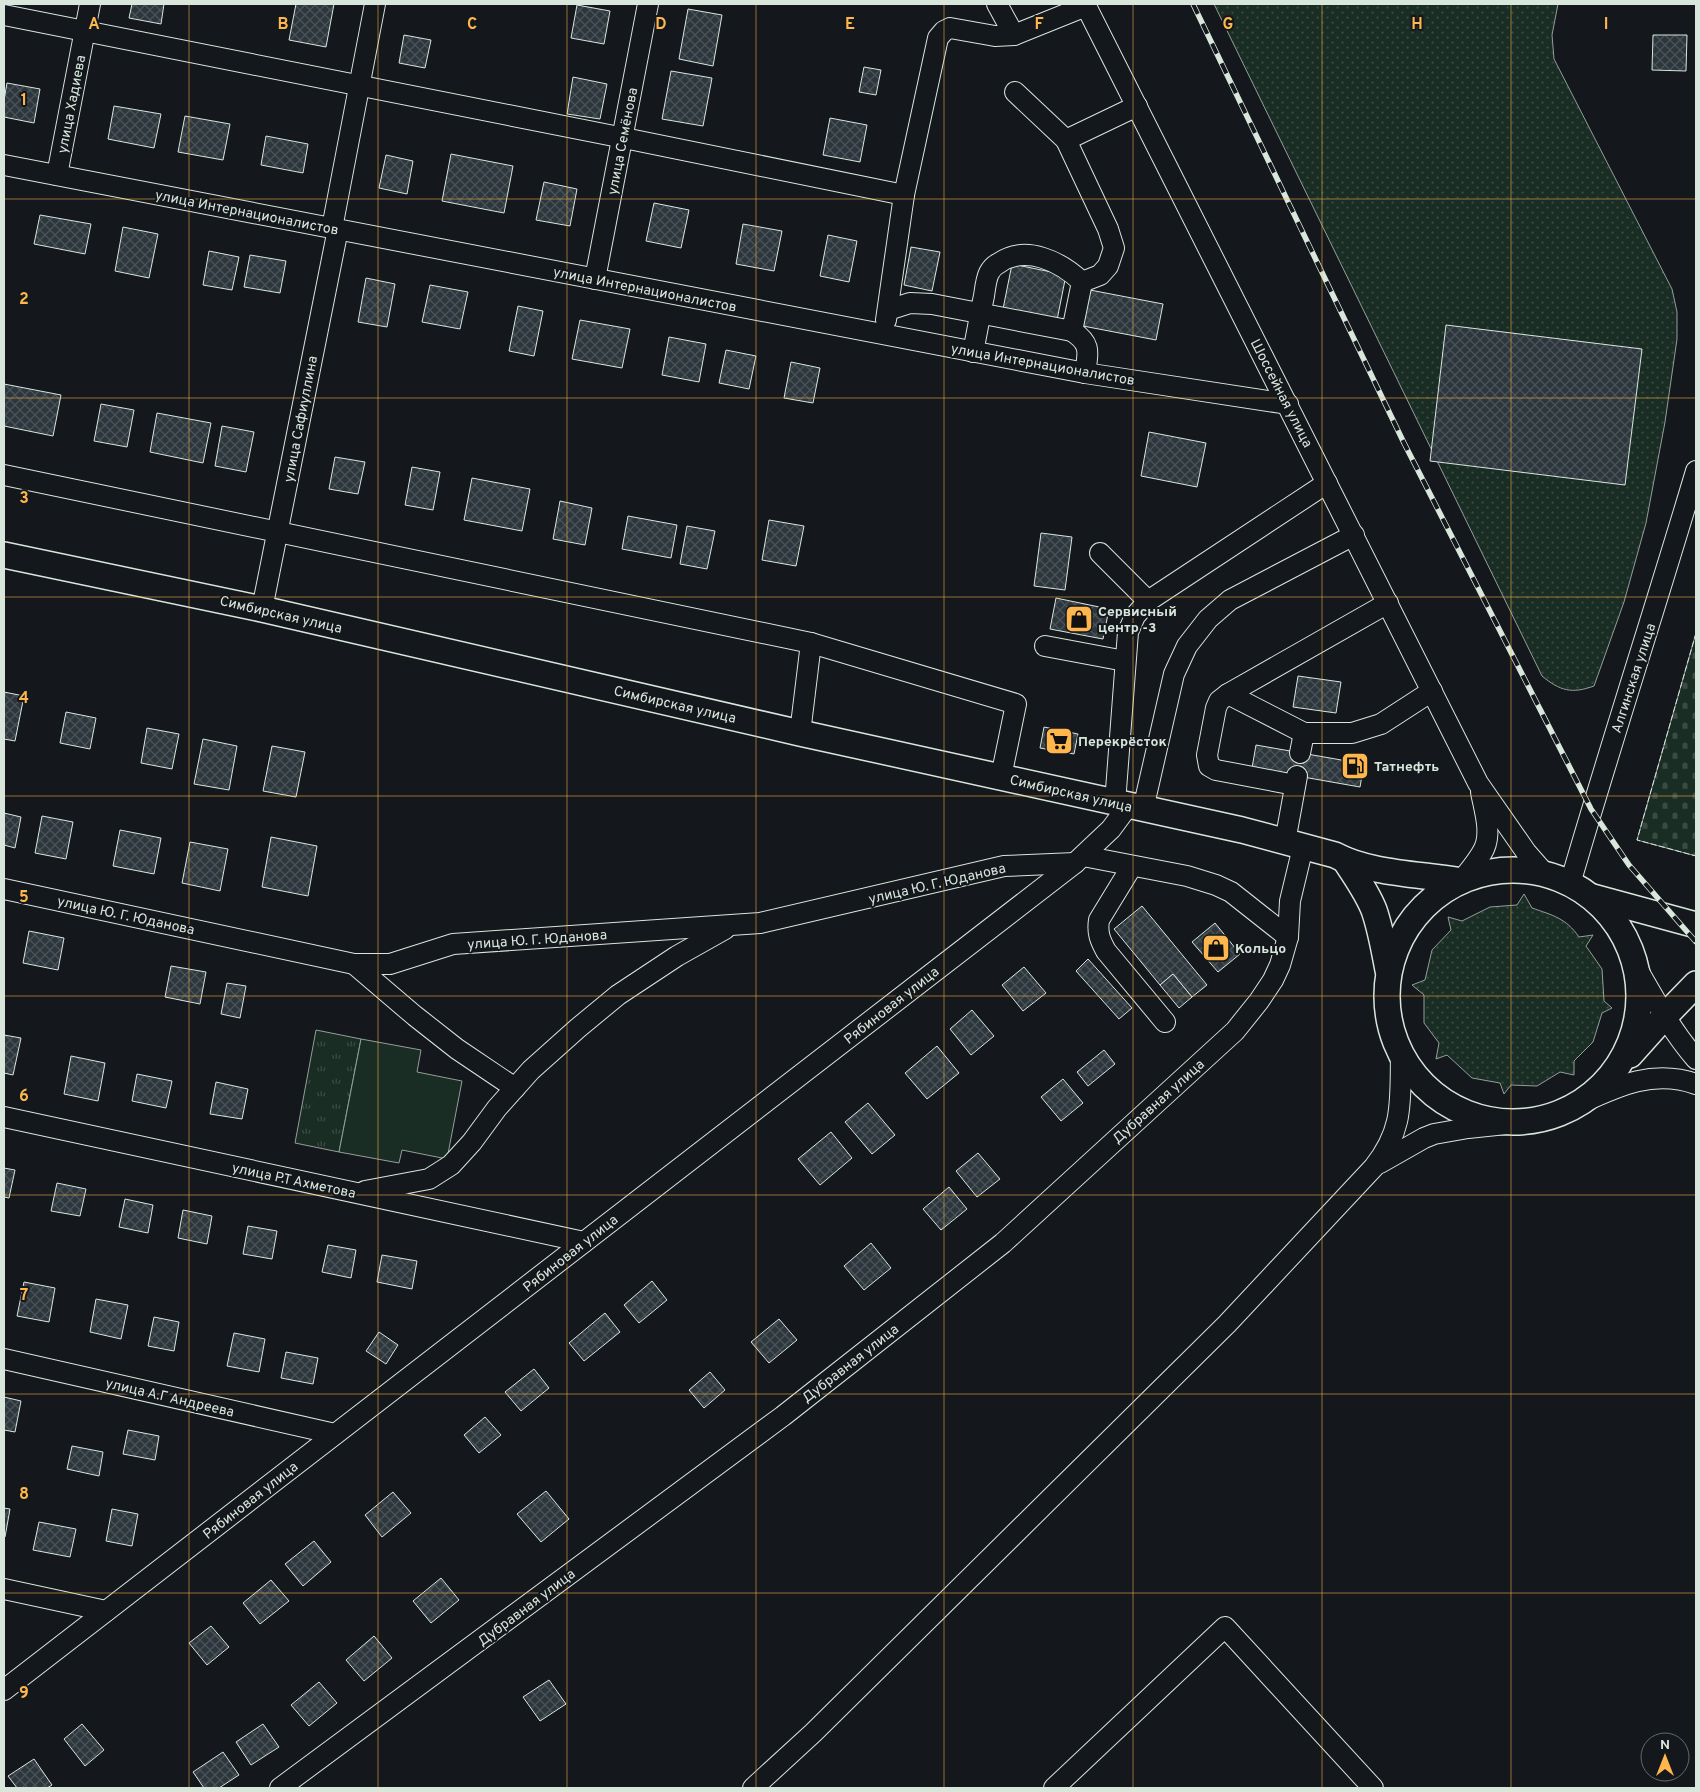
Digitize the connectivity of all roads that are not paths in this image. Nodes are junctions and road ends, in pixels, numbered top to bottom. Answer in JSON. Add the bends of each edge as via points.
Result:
{"nodes":[{"id":1,"x":90,"y":4,"type":"edge"},
{"id":2,"x":375,"y":4,"type":"edge"},
{"id":3,"x":648,"y":4,"type":"edge"},
{"id":4,"x":998,"y":4,"type":"edge"},
{"id":5,"x":1086,"y":5,"type":"edge"},
{"id":6,"x":4,"y":15,"type":"edge"},
{"id":7,"x":85,"y":31,"type":"junction"},
{"id":8,"x":1014,"y":36,"type":"junction"},
{"id":9,"x":359,"y":85,"type":"junction"},
{"id":10,"x":1015,"y":92,"type":"dead end"},
{"id":11,"x":1137,"y":106,"type":"junction"},
{"id":12,"x":624,"y":138,"type":"junction"},
{"id":13,"x":1066,"y":140,"type":"junction"},
{"id":14,"x":4,"y":164,"type":"edge"},
{"id":15,"x":57,"y":175,"type":"junction"},
{"id":16,"x":904,"y":195,"type":"junction"},
{"id":17,"x":335,"y":229,"type":"junction"},
{"id":18,"x":595,"y":279,"type":"junction"},
{"id":19,"x":1082,"y":282,"type":"junction"},
{"id":20,"x":888,"y":310,"type":"junction"},
{"id":21,"x":981,"y":313,"type":"junction"},
{"id":22,"x":1072,"y":331,"type":"junction"},
{"id":23,"x":883,"y":335,"type":"junction"},
{"id":24,"x":973,"y":352,"type":"junction"},
{"id":25,"x":1084,"y":374,"type":"junction"},
{"id":26,"x":1288,"y":404,"type":"junction"},
{"id":27,"x":1696,"y":471,"type":"edge"},
{"id":28,"x":4,"y":475,"type":"edge"},
{"id":29,"x":1327,"y":483,"type":"junction"},
{"id":30,"x":1693,"y":494,"type":"edge"},
{"id":31,"x":277,"y":532,"type":"junction"},
{"id":32,"x":1354,"y":536,"type":"junction"},
{"id":33,"x":1100,"y":553,"type":"dead end"},
{"id":34,"x":4,"y":555,"type":"edge"},
{"id":35,"x":1148,"y":601,"type":"junction"},
{"id":36,"x":1388,"y":603,"type":"junction"},
{"id":37,"x":262,"y":609,"type":"junction"},
{"id":38,"x":811,"y":643,"type":"junction"},
{"id":39,"x":1045,"y":646,"type":"dead end"},
{"id":40,"x":1124,"y":661,"type":"junction"},
{"id":41,"x":1432,"y":691,"type":"junction"},
{"id":42,"x":1228,"y":694,"type":"junction"},
{"id":43,"x":800,"y":733,"type":"junction"},
{"id":44,"x":1304,"y":733,"type":"junction"},
{"id":45,"x":1300,"y":753,"type":"dead end"},
{"id":46,"x":1000,"y":777,"type":"junction"},
{"id":47,"x":1478,"y":782,"type":"junction"},
{"id":48,"x":1128,"y":806,"type":"junction"},
{"id":49,"x":1294,"y":844,"type":"junction"},
{"id":50,"x":1079,"y":859,"type":"junction"},
{"id":51,"x":1345,"y":860,"type":"junction"},
{"id":52,"x":1132,"y":866,"type":"junction"},
{"id":53,"x":1547,"y":876,"type":"junction"},
{"id":54,"x":1461,"y":881,"type":"junction"},
{"id":55,"x":4,"y":889,"type":"edge"},
{"id":56,"x":1580,"y":890,"type":"junction"},
{"id":57,"x":734,"y":925,"type":"junction"},
{"id":58,"x":1696,"y":925,"type":"edge"},
{"id":59,"x":1288,"y":937,"type":"junction"},
{"id":60,"x":354,"y":964,"type":"junction"},
{"id":61,"x":1635,"y":965,"type":"junction"},
{"id":62,"x":1389,"y":972,"type":"junction"},
{"id":63,"x":1695,"y":985,"type":"edge"},
{"id":64,"x":1664,"y":1017,"type":"junction"},
{"id":65,"x":1165,"y":1022,"type":"dead end"},
{"id":66,"x":1680,"y":1040,"type":"junction"},
{"id":67,"x":1402,"y":1056,"type":"junction"},
{"id":68,"x":1696,"y":1059,"type":"edge"},
{"id":69,"x":1615,"y":1071,"type":"junction"},
{"id":70,"x":1696,"y":1084,"type":"edge"},
{"id":71,"x":515,"y":1088,"type":"junction"},
{"id":72,"x":1579,"y":1104,"type":"junction"},
{"id":73,"x":4,"y":1117,"type":"edge"},
{"id":74,"x":1526,"y":1122,"type":"junction"},
{"id":75,"x":1374,"y":1167,"type":"junction"},
{"id":76,"x":357,"y":1193,"type":"junction"},
{"id":77,"x":584,"y":1242,"type":"junction"},
{"id":78,"x":4,"y":1359,"type":"edge"},
{"id":79,"x":336,"y":1434,"type":"junction"},
{"id":80,"x":4,"y":1589,"type":"edge"},
{"id":81,"x":106,"y":1611,"type":"junction"},
{"id":82,"x":4,"y":1690,"type":"edge"},
{"id":83,"x":280,"y":1788,"type":"edge"},
{"id":84,"x":753,"y":1788,"type":"edge"},
{"id":85,"x":1054,"y":1788,"type":"edge"},
{"id":86,"x":1373,"y":1788,"type":"edge"}],
"edges":[{"from":1,"to":7,"type":"street","name":"улица Хадиева"},
{"from":2,"to":9,"type":"street","name":"улица Сафиуллина"},
{"from":3,"to":12,"type":"street","name":"улица Семёнова"},
{"from":4,"to":8,"type":"street"},
{"from":5,"to":8,"type":"street"},
{"from":5,"to":11,"type":"street","name":"Шоссейная улица"},
{"from":6,"to":7,"type":"street"},
{"from":7,"to":9,"type":"street"},
{"from":7,"to":15,"type":"street","name":"улица Хадиева"},
{"from":8,"to":16,"type":"street","via":[[950,28],[938,38]]},
{"from":9,"to":12,"type":"street"},
{"from":9,"to":17,"type":"street","name":"улица Сафиуллина"},
{"from":10,"to":13,"type":"street"},
{"from":11,"to":13,"type":"street"},
{"from":11,"to":26,"type":"street","name":"Шоссейная улица"},
{"from":12,"to":16,"type":"street"},
{"from":12,"to":18,"type":"street","name":"улица Семёнова"},
{"from":13,"to":19,"type":"street","via":[[1114,248],[1108,266],[1100,275]]},
{"from":14,"to":15,"type":"street","name":"улица Интернационалистов"},
{"from":15,"to":17,"type":"street","name":"улица Интернационалистов"},
{"from":16,"to":20,"type":"street"},
{"from":17,"to":18,"type":"street","name":"улица Интернационалистов"},
{"from":17,"to":31,"type":"street","name":"улица Сафиуллина"},
{"from":18,"to":23,"type":"street","name":"улица Интернационалистов"},
{"from":19,"to":21,"type":"street","via":[[1052,261],[1019,254],[1007,257],[988,273]]},
{"from":19,"to":22,"type":"street"},
{"from":20,"to":21,"type":"street","via":[[920,303]]},
{"from":20,"to":23,"type":"street"},
{"from":21,"to":22,"type":"street"},
{"from":21,"to":24,"type":"street"},
{"from":22,"to":25,"type":"street","via":[[1080,336],[1089,351]]},
{"from":23,"to":24,"type":"street","name":"улица Интернационалистов"},
{"from":24,"to":25,"type":"street","name":"улица Интернационалистов"},
{"from":25,"to":26,"type":"street","name":"улица Интернационалистов"},
{"from":26,"to":29,"type":"street","name":"Шоссейная улица"},
{"from":27,"to":30,"type":"street","name":"Алгинская улица"},
{"from":28,"to":31,"type":"street"},
{"from":29,"to":32,"type":"street","name":"Шоссейная улица"},
{"from":29,"to":35,"type":"street"},
{"from":30,"to":56,"type":"street","name":"Алгинская улица","via":[[1591,809]]},
{"from":31,"to":37,"type":"street","name":"улица Сафиуллина"},
{"from":31,"to":38,"type":"street"},
{"from":32,"to":36,"type":"street","name":"Шоссейная улица"},
{"from":32,"to":48,"type":"street","via":[[1230,600],[1208,619],[1187,646],[1174,674]]},
{"from":33,"to":35,"type":"street"},
{"from":34,"to":37,"type":"main road","name":"Симбирская улица"},
{"from":35,"to":40,"type":"street","via":[[1135,616],[1128,632]]},
{"from":36,"to":41,"type":"street","name":"Шоссейная улица"},
{"from":36,"to":42,"type":"street"},
{"from":37,"to":43,"type":"main road","name":"Симбирская улица"},
{"from":38,"to":43,"type":"street"},
{"from":38,"to":46,"type":"street","via":[[1016,704]]},
{"from":39,"to":40,"type":"street"},
{"from":40,"to":48,"type":"street"},
{"from":41,"to":44,"type":"street","via":[[1381,724],[1352,733]]},
{"from":41,"to":47,"type":"street","name":"Шоссейная улица"},
{"from":42,"to":44,"type":"street"},
{"from":42,"to":49,"type":"street","name":"Дубравная улица","via":[[1216,708],[1207,755],[1209,766],[1216,770],[1296,781]]},
{"from":43,"to":46,"type":"main road","name":"Симбирская улица"},
{"from":44,"to":45,"type":"street"},
{"from":46,"to":48,"type":"main road","name":"Симбирская улица"},
{"from":47,"to":53,"type":"street","via":[[1526,852]]},
{"from":47,"to":54,"type":"street","via":[[1486,816],[1487,841]]},
{"from":48,"to":49,"type":"main road","name":"Симбирская улица"},
{"from":48,"to":50,"type":"street","name":"Рябиновая улица","via":[[1111,829]]},
{"from":49,"to":51,"type":"main road","name":"Симбирская улица"},
{"from":49,"to":59,"type":"street","name":"Дубравная улица"},
{"from":50,"to":52,"type":"street","name":"улица Ю. Г. Юданова"},
{"from":50,"to":57,"type":"street","name":"улица Ю. Г. Юданова","via":[[1004,866],[760,923]]},
{"from":50,"to":77,"type":"street","name":"Рябиновая улица"},
{"from":51,"to":54,"type":"main road","name":"Симбирская улица"},
{"from":51,"to":62,"type":"main road","via":[[1373,910]]},
{"from":52,"to":59,"type":"street","name":"улица Ю. Г. Юданова","via":[[1203,880],[1231,892]]},
{"from":52,"to":65,"type":"street","via":[[1099,920],[1099,940]]},
{"from":53,"to":54,"type":"main road","via":[[1521,870],[1501,871]]},
{"from":53,"to":56,"type":"main road"},
{"from":54,"to":62,"type":"main road","via":[[1425,906],[1411,922],[1398,943]]},
{"from":55,"to":60,"type":"street","name":"улица Ю. Г. Юданова"},
{"from":56,"to":58,"type":"main road"},
{"from":56,"to":61,"type":"main road","via":[[1620,929]]},
{"from":57,"to":60,"type":"street","name":"улица Ю. Г. Юданова","via":[[453,944],[390,964]]},
{"from":57,"to":71,"type":"street","via":[[677,956],[618,995],[537,1064]]},
{"from":59,"to":83,"type":"street","name":"Дубравная улица","via":[[1273,980],[1235,1031],[1003,1243],[783,1416]]},
{"from":60,"to":71,"type":"street","via":[[457,1049]]},
{"from":61,"to":64,"type":"street"},
{"from":61,"to":69,"type":"main road","via":[[1639,995],[1636,1027]]},
{"from":62,"to":67,"type":"main road","via":[[1386,1000],[1390,1027]]},
{"from":63,"to":64,"type":"main road"},
{"from":63,"to":66,"type":"street","via":[[1680,1018]]},
{"from":64,"to":66,"type":"street"},
{"from":64,"to":69,"type":"main road"},
{"from":66,"to":68,"type":"street"},
{"from":67,"to":74,"type":"main road","via":[[1412,1073],[1446,1104],[1468,1115],[1493,1121]]},
{"from":67,"to":75,"type":"street","via":[[1397,1126],[1390,1144]]},
{"from":69,"to":72,"type":"main road","via":[[1598,1090]]},
{"from":70,"to":72,"type":"street","via":[[1664,1077],[1648,1078]]},
{"from":71,"to":76,"type":"street","via":[[451,1165],[428,1179]]},
{"from":72,"to":74,"type":"main road","via":[[1560,1114]]},
{"from":73,"to":76,"type":"street","name":"улица Р.Т Ахметова"},
{"from":74,"to":75,"type":"street","via":[[1434,1134]]},
{"from":75,"to":84,"type":"street","via":[[1227,1324],[812,1734]]},
{"from":76,"to":77,"type":"street","name":"улица Р.Т Ахметова"},
{"from":77,"to":79,"type":"street","name":"Рябиновая улица"},
{"from":78,"to":79,"type":"street","name":"улица А.Г Андреева"},
{"from":79,"to":81,"type":"street","name":"Рябиновая улица"},
{"from":80,"to":81,"type":"street"},
{"from":81,"to":82,"type":"street","name":"Рябиновая улица"},
{"from":85,"to":86,"type":"street","via":[[1226,1627]]}]}
